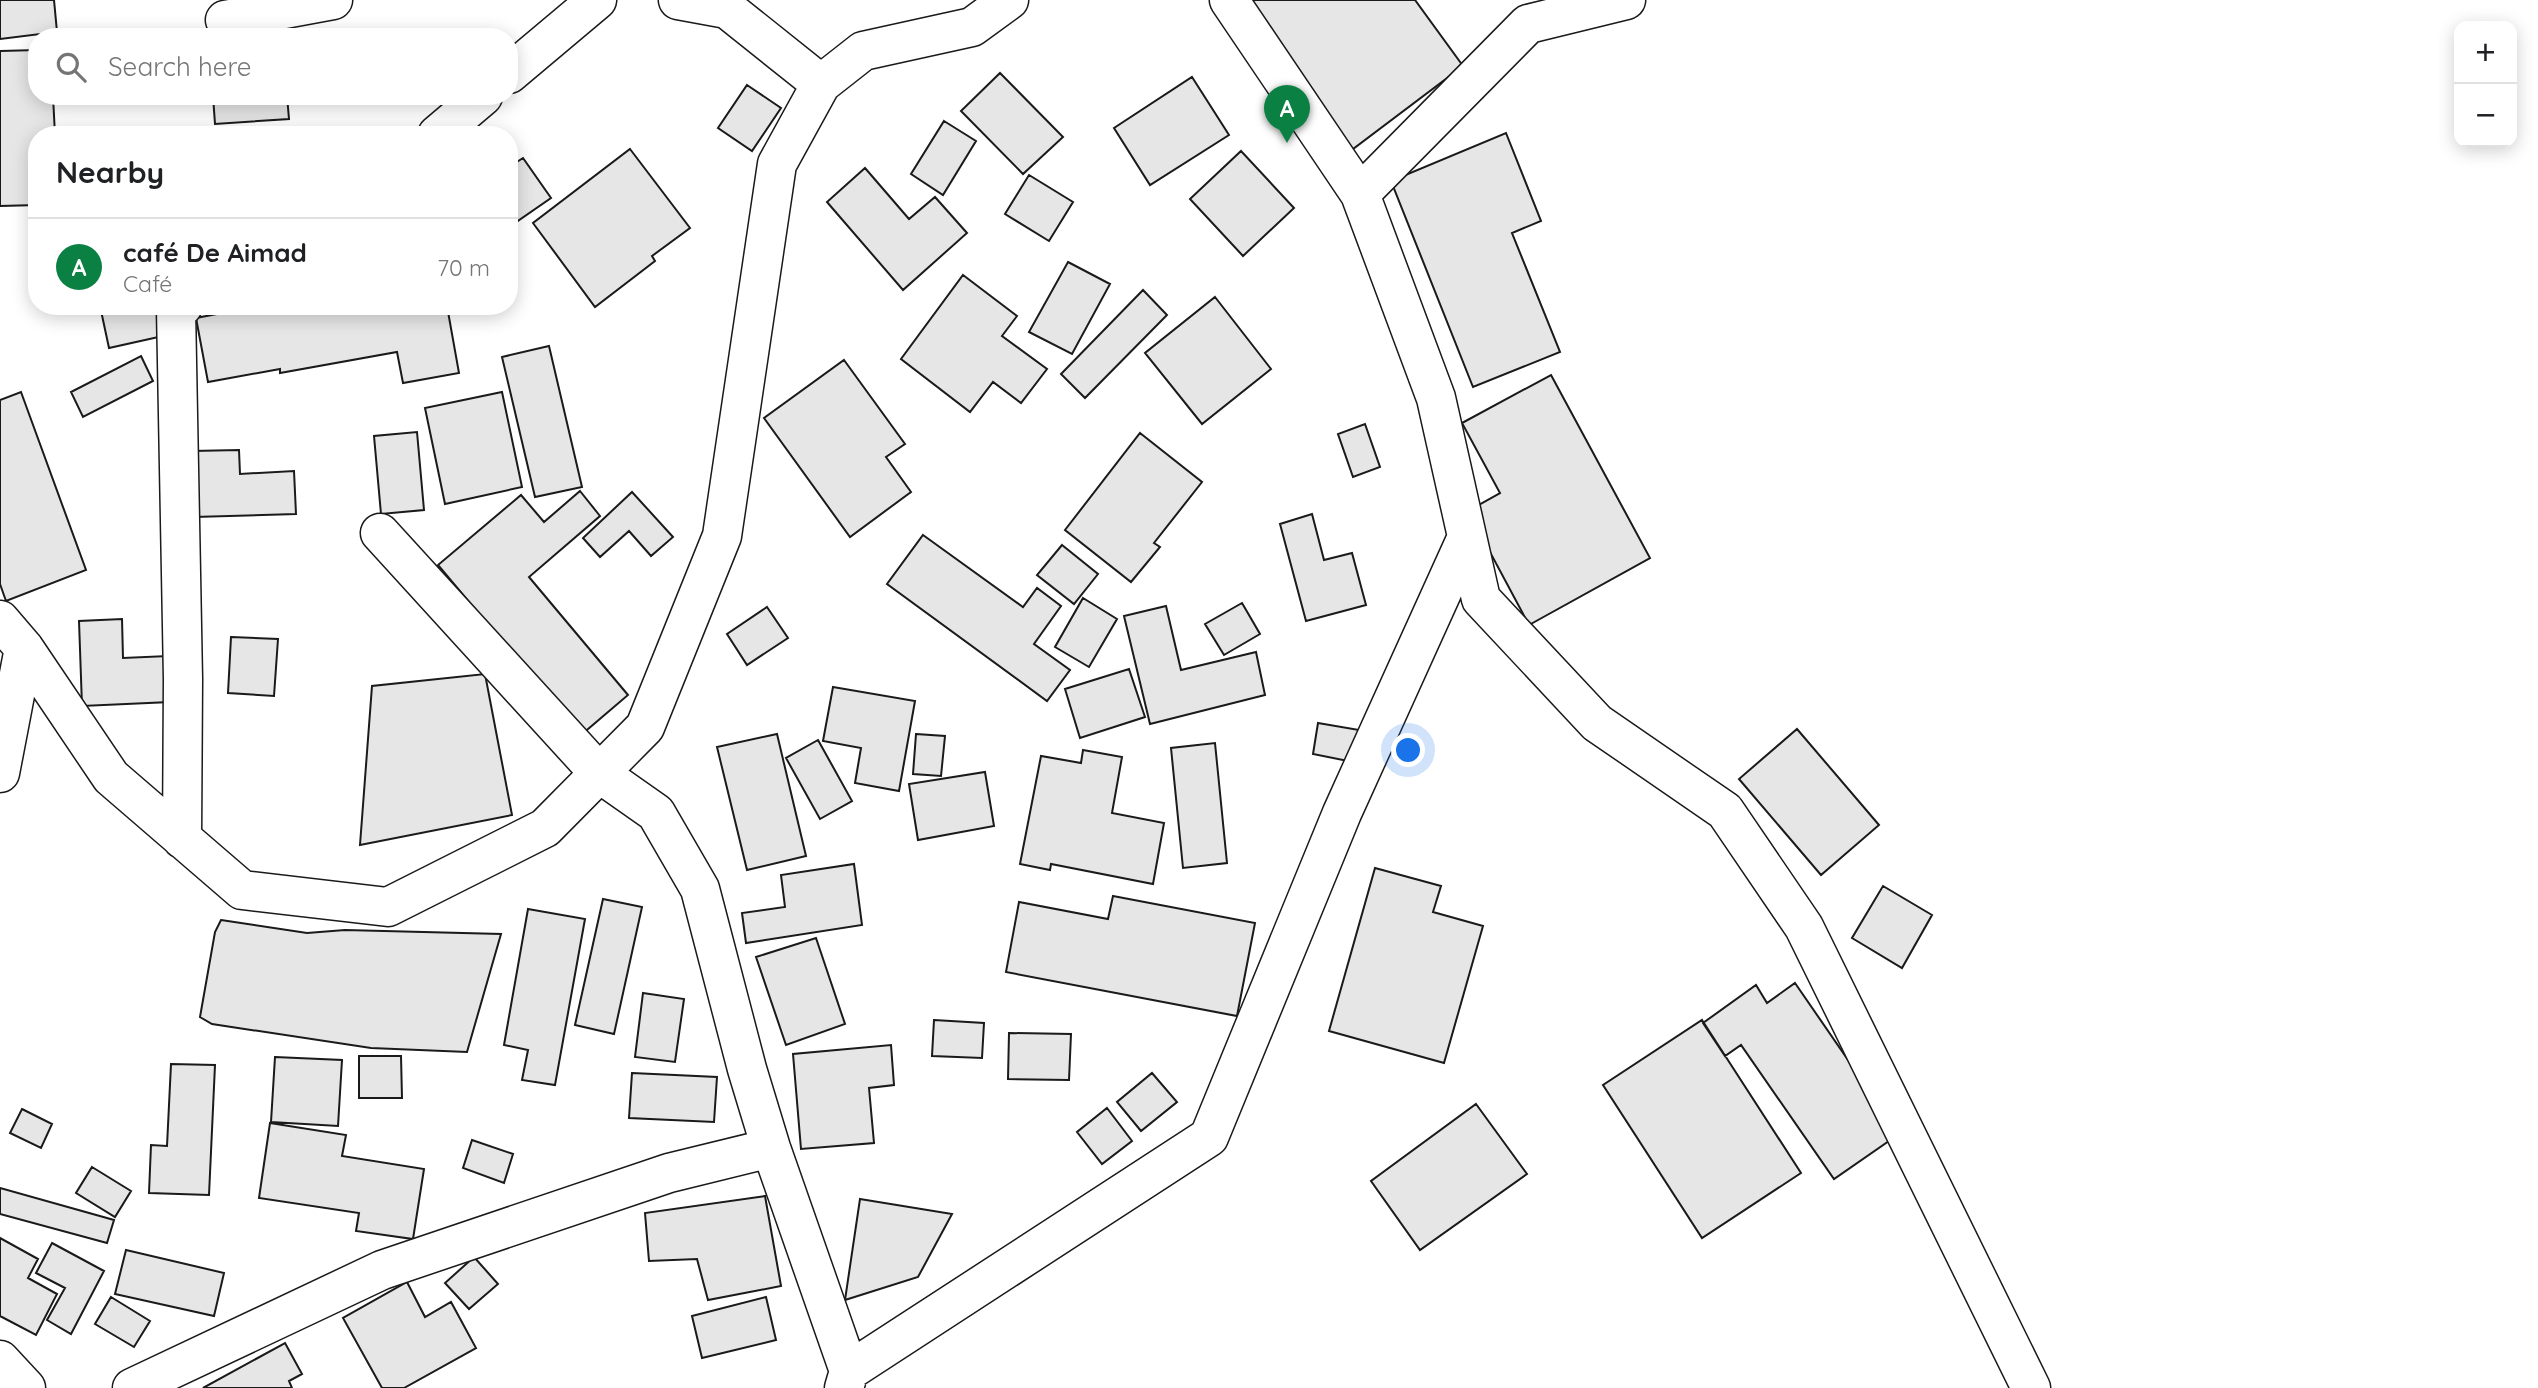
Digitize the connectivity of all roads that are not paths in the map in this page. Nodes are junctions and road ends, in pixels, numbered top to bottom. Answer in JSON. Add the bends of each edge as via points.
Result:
{"nodes":[{"id":1,"x":333,"y":0,"type":"edge"},
{"id":2,"x":597,"y":0,"type":"edge"},
{"id":3,"x":678,"y":0,"type":"edge"},
{"id":4,"x":1009,"y":0,"type":"edge"},
{"id":5,"x":1229,"y":0,"type":"edge"},
{"id":6,"x":1626,"y":0,"type":"edge"},
{"id":7,"x":727,"y":4,"type":"edge"},
{"id":8,"x":225,"y":20,"type":"dead end"},
{"id":9,"x":518,"y":66,"type":"edge"},
{"id":10,"x":821,"y":83,"type":"junction"},
{"id":11,"x":472,"y":105,"type":"edge"},
{"id":12,"x":448,"y":126,"type":"edge"},
{"id":13,"x":1360,"y":194,"type":"junction"},
{"id":14,"x":176,"y":315,"type":"edge"},
{"id":15,"x":380,"y":533,"type":"dead end"},
{"id":16,"x":1467,"y":537,"type":"junction"},
{"id":17,"x":12,"y":634,"type":"edge"},
{"id":18,"x":0,"y":773,"type":"edge"},
{"id":19,"x":599,"y":773,"type":"junction"},
{"id":20,"x":183,"y":839,"type":"junction"},
{"id":21,"x":771,"y":1148,"type":"junction"},
{"id":22,"x":0,"y":1360,"type":"edge"},
{"id":23,"x":846,"y":1380,"type":"edge"},
{"id":24,"x":26,"y":1388,"type":"edge"},
{"id":25,"x":132,"y":1388,"type":"edge"},
{"id":26,"x":2031,"y":1388,"type":"edge"}],
"edges":[{"from":1,"to":8,"type":"street"},
{"from":2,"to":9,"type":"street"},
{"from":3,"to":7,"type":"street"},
{"from":4,"to":10,"type":"street","via":[[972,27],[863,51]]},
{"from":5,"to":13,"type":"street"},
{"from":6,"to":13,"type":"street","via":[[1528,24]]},
{"from":7,"to":10,"type":"street"},
{"from":10,"to":19,"type":"street","via":[[777,164],[722,537],[645,727]]},
{"from":11,"to":12,"type":"street"},
{"from":13,"to":16,"type":"street","via":[[1436,398]]},
{"from":14,"to":20,"type":"street"},
{"from":15,"to":19,"type":"street"},
{"from":16,"to":23,"type":"street","via":[[1342,813],[1209,1137]]},
{"from":16,"to":26,"type":"street","via":[[1481,599],[1597,723],[1725,811],[1804,927]]},
{"from":17,"to":18,"type":"street"},
{"from":17,"to":20,"type":"street","via":[[111,777]]},
{"from":19,"to":20,"type":"street","via":[[545,828],[388,907],[242,890]]},
{"from":19,"to":21,"type":"street","via":[[656,813],[700,888]]},
{"from":21,"to":23,"type":"street"},
{"from":21,"to":25,"type":"street","via":[[669,1173],[382,1270]]},
{"from":22,"to":24,"type":"street"}]}
